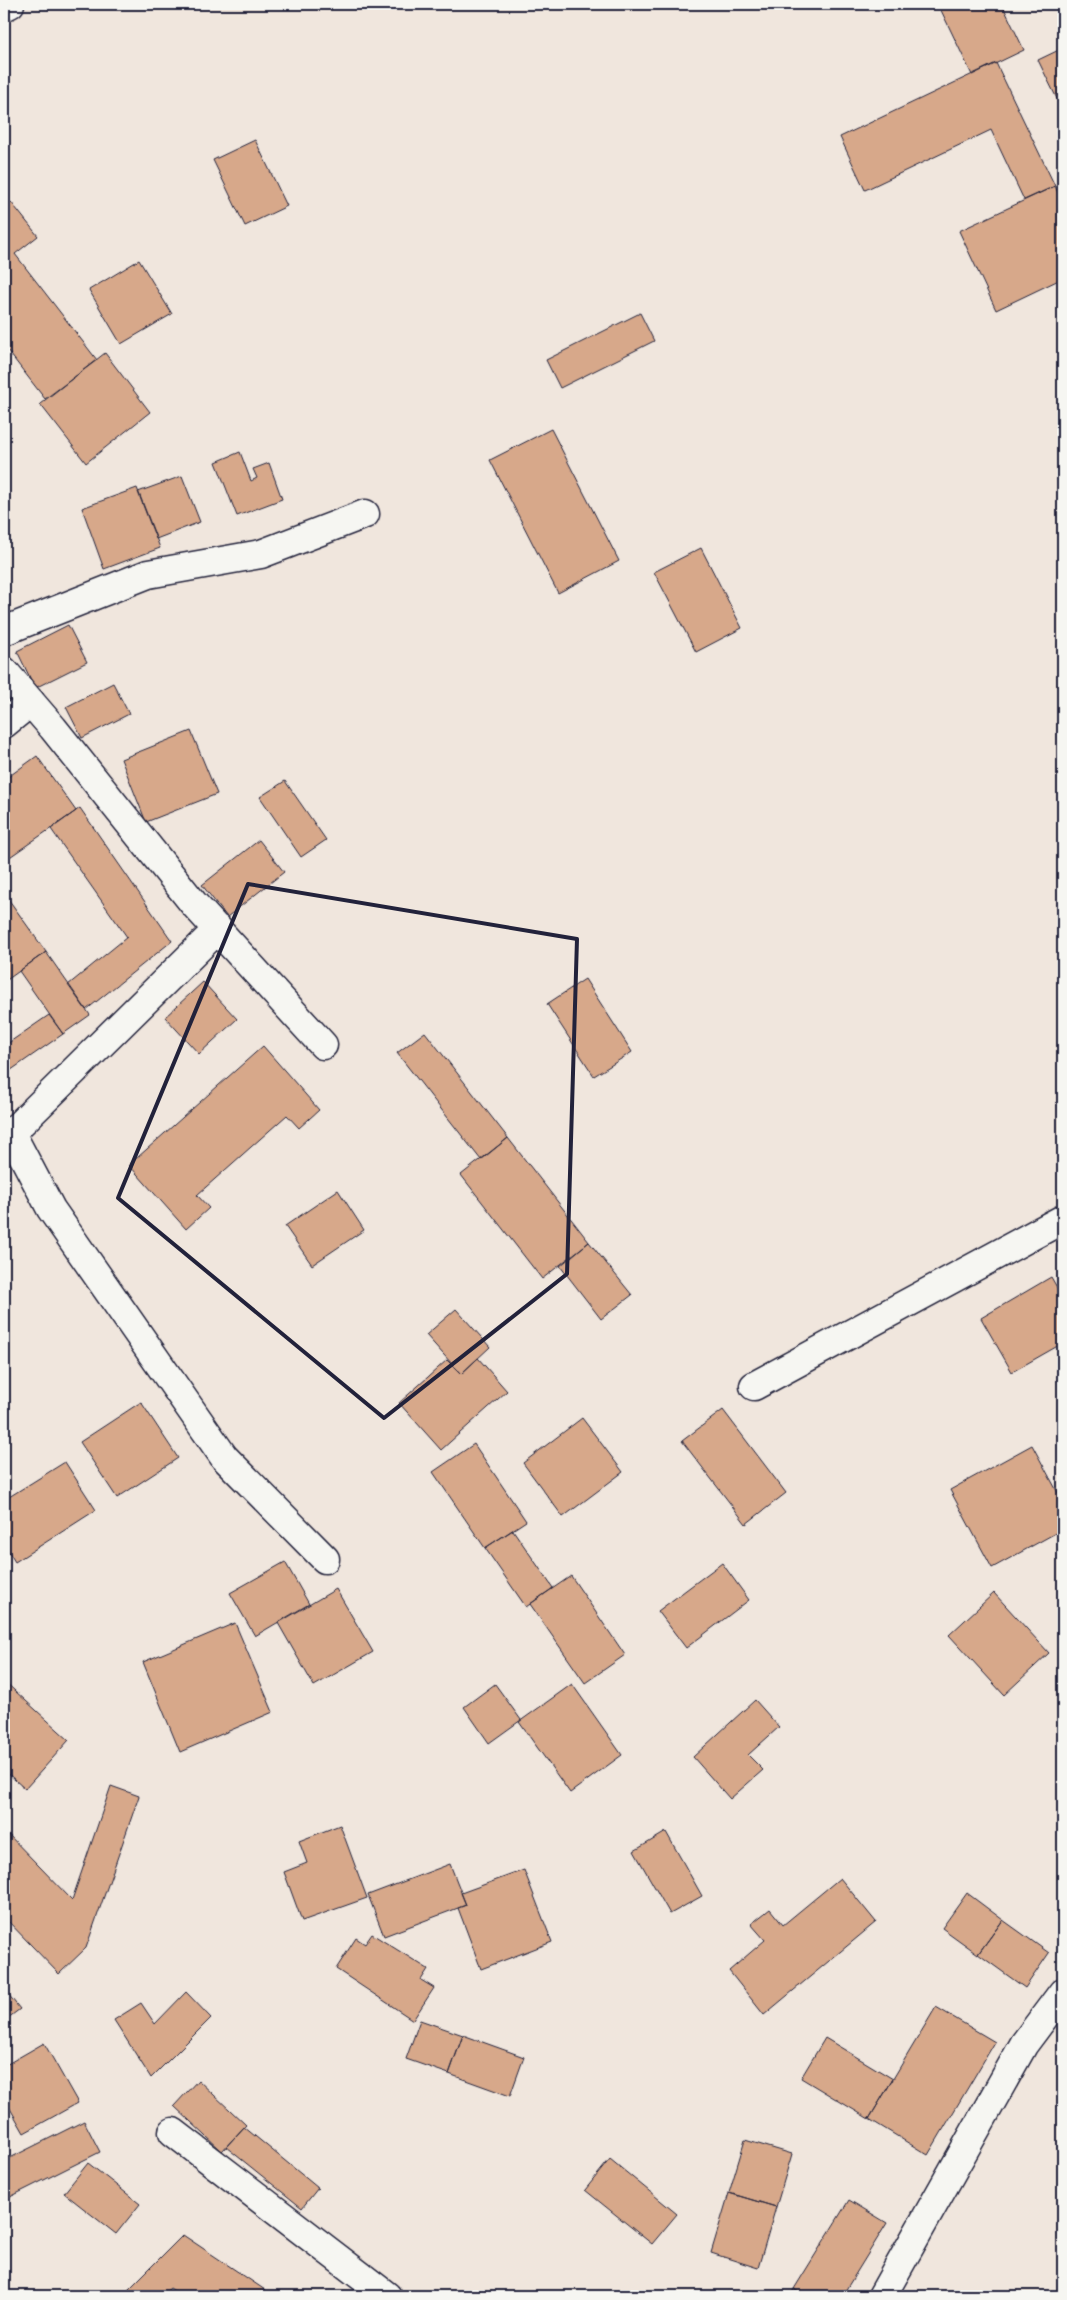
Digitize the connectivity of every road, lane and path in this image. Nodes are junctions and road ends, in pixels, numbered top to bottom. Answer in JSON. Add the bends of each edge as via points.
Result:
{"nodes":[{"id":1,"x":10,"y":4,"type":"edge"},
{"id":2,"x":4,"y":7,"type":"edge"},
{"id":3,"x":364,"y":514,"type":"dead end"},
{"id":4,"x":4,"y":631,"type":"edge"},
{"id":5,"x":4,"y":670,"type":"edge"},
{"id":6,"x":31,"y":702,"type":"junction"},
{"id":7,"x":4,"y":724,"type":"edge"},
{"id":8,"x":218,"y":929,"type":"junction"},
{"id":9,"x":323,"y":1045,"type":"dead end"},
{"id":10,"x":1063,"y":1218,"type":"edge"},
{"id":11,"x":754,"y":1386,"type":"dead end"},
{"id":12,"x":325,"y":1559,"type":"dead end"},
{"id":13,"x":1063,"y":1992,"type":"edge"},
{"id":14,"x":172,"y":2132,"type":"dead end"},
{"id":15,"x":387,"y":2296,"type":"edge"},
{"id":16,"x":882,"y":2296,"type":"edge"}],
"edges":[{"from":1,"to":2,"type":"street"},
{"from":3,"to":4,"type":"street","via":[[261,554],[148,574]]},
{"from":5,"to":6,"type":"street"},
{"from":6,"to":7,"type":"street"},
{"from":6,"to":8,"type":"street","via":[[194,904]]},
{"from":8,"to":9,"type":"street"},
{"from":8,"to":12,"type":"street","via":[[10,1133],[51,1209],[224,1457]]},
{"from":10,"to":11,"type":"street"},
{"from":13,"to":16,"type":"street","via":[[1024,2044]]},
{"from":14,"to":15,"type":"street"}]}
